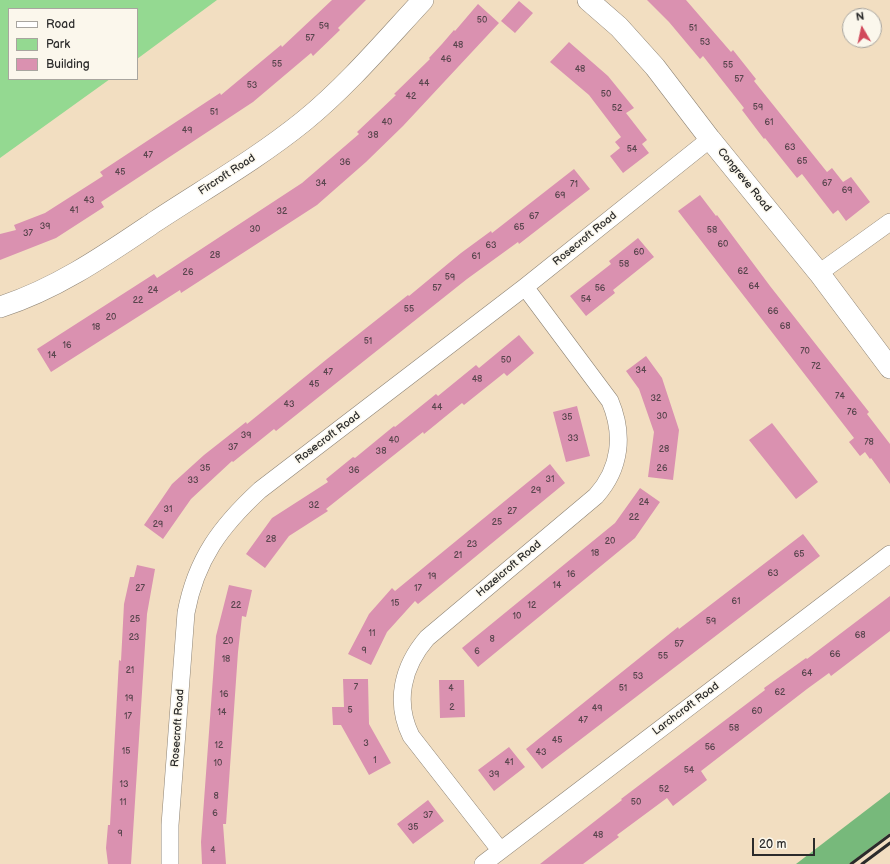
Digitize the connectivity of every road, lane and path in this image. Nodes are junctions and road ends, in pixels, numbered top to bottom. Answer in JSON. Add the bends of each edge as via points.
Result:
{"nodes":[{"id":1,"x":423,"y":0,"type":"edge"},
{"id":2,"x":588,"y":0,"type":"edge"},
{"id":3,"x":710,"y":139,"type":"junction"},
{"id":4,"x":890,"y":222,"type":"edge"},
{"id":5,"x":820,"y":273,"type":"junction"},
{"id":6,"x":525,"y":287,"type":"junction"},
{"id":7,"x":0,"y":307,"type":"edge"},
{"id":8,"x":890,"y":368,"type":"edge"},
{"id":9,"x":890,"y":554,"type":"edge"},
{"id":10,"x":500,"y":850,"type":"junction"},
{"id":11,"x":170,"y":864,"type":"edge"},
{"id":12,"x":483,"y":864,"type":"edge"}],
"edges":[{"from":1,"to":7,"type":"street","name":"Fircroft Road","via":[[342,86],[281,139],[103,256],[56,283]]},
{"from":2,"to":3,"type":"street","name":"Congreve Road","via":[[636,45]]},
{"from":3,"to":5,"type":"street","name":"Congreve Road"},
{"from":3,"to":6,"type":"street","name":"Rosecroft Road"},
{"from":4,"to":5,"type":"street"},
{"from":5,"to":8,"type":"street","name":"Congreve Road"},
{"from":6,"to":10,"type":"street","name":"Hazelcroft Road","via":[[610,401],[619,433],[615,465],[605,486],[596,496],[427,638],[417,649],[406,670],[402,693],[403,715],[411,736]]},
{"from":6,"to":11,"type":"street","name":"Rosecroft Road","via":[[260,490],[232,517],[210,547],[193,584],[186,613],[170,825]]},
{"from":9,"to":10,"type":"street","name":"Larchcroft Road"},
{"from":10,"to":12,"type":"street","name":"Larchcroft Road"}]}
